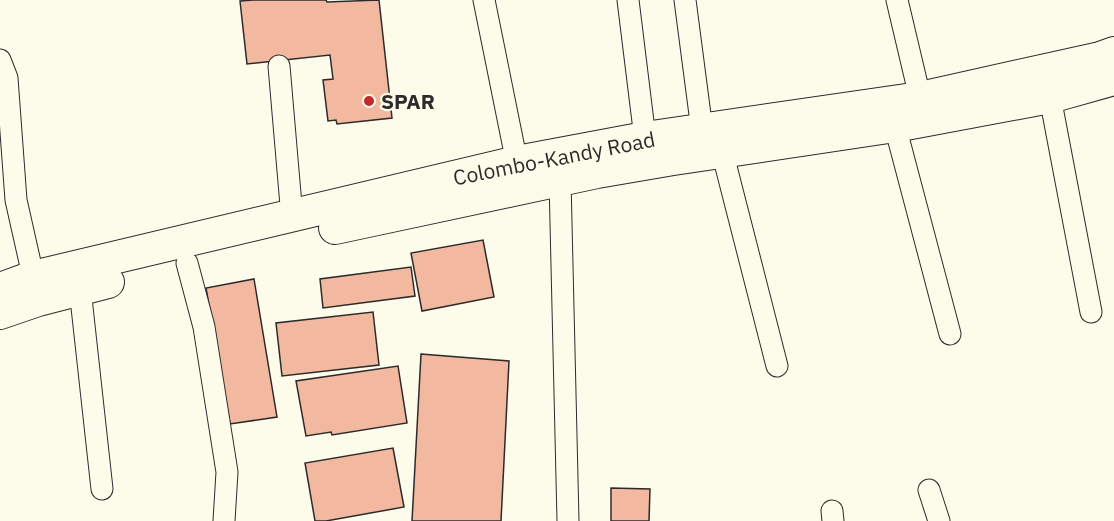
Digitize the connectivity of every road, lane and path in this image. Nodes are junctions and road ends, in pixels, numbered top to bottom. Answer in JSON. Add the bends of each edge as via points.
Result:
{"nodes":[{"id":1,"x":484,"y":0,"type":"edge"},
{"id":2,"x":628,"y":0,"type":"edge"},
{"id":3,"x":685,"y":0,"type":"edge"},
{"id":4,"x":897,"y":0,"type":"edge"},
{"id":5,"x":1114,"y":53,"type":"edge"},
{"id":6,"x":0,"y":60,"type":"edge"},
{"id":7,"x":279,"y":66,"type":"dead end"},
{"id":8,"x":1114,"y":79,"type":"edge"},
{"id":9,"x":1050,"y":97,"type":"junction"},
{"id":10,"x":913,"y":115,"type":"junction"},
{"id":11,"x":645,"y":138,"type":"junction"},
{"id":12,"x":712,"y":141,"type":"junction"},
{"id":13,"x":519,"y":174,"type":"junction"},
{"id":14,"x":560,"y":180,"type":"junction"},
{"id":15,"x":292,"y":217,"type":"junction"},
{"id":16,"x":187,"y":263,"type":"junction"},
{"id":17,"x":0,"y":289,"type":"edge"},
{"id":18,"x":36,"y":289,"type":"junction"},
{"id":19,"x":80,"y":289,"type":"junction"},
{"id":20,"x":1091,"y":312,"type":"dead end"},
{"id":21,"x":0,"y":313,"type":"edge"},
{"id":22,"x":950,"y":334,"type":"dead end"},
{"id":23,"x":777,"y":366,"type":"dead end"},
{"id":24,"x":102,"y":489,"type":"dead end"},
{"id":25,"x":929,"y":490,"type":"dead end"},
{"id":26,"x":224,"y":521,"type":"edge"},
{"id":27,"x":568,"y":521,"type":"edge"},
{"id":28,"x":939,"y":521,"type":"edge"}],
"edges":[{"from":1,"to":13,"type":"street"},
{"from":2,"to":11,"type":"street"},
{"from":3,"to":12,"type":"street"},
{"from":4,"to":10,"type":"street"},
{"from":5,"to":10,"type":"highway","name":"Colombo-Kandy Road"},
{"from":6,"to":18,"type":"street","via":[[7,78],[16,200]]},
{"from":7,"to":15,"type":"street"},
{"from":8,"to":9,"type":"highway","name":"Colombo-Kandy Road"},
{"from":9,"to":10,"type":"highway","name":"Colombo-Kandy Road"},
{"from":9,"to":20,"type":"street"},
{"from":10,"to":12,"type":"highway","name":"Colombo-Kandy Road"},
{"from":10,"to":22,"type":"street"},
{"from":11,"to":12,"type":"highway","name":"Colombo-Kandy Road"},
{"from":11,"to":13,"type":"highway","name":"Colombo-Kandy Road"},
{"from":12,"to":14,"type":"highway","name":"Colombo-Kandy Road"},
{"from":12,"to":23,"type":"street"},
{"from":13,"to":14,"type":"highway","name":"Colombo-Kandy Road"},
{"from":13,"to":15,"type":"highway","name":"Colombo-Kandy Road"},
{"from":13,"to":16,"type":"highway","name":"Colombo-Kandy Road"},
{"from":14,"to":27,"type":"street"},
{"from":15,"to":18,"type":"highway","name":"Colombo-Kandy Road"},
{"from":16,"to":19,"type":"highway","name":"Colombo-Kandy Road"},
{"from":16,"to":26,"type":"street","via":[[204,327],[227,472]]},
{"from":17,"to":18,"type":"highway","name":"Colombo-Kandy Road"},
{"from":18,"to":19,"type":"highway","name":"Colombo-Kandy Road"},
{"from":18,"to":21,"type":"highway","name":"Colombo-Kandy Road"},
{"from":19,"to":24,"type":"street"},
{"from":25,"to":28,"type":"street"}]}
